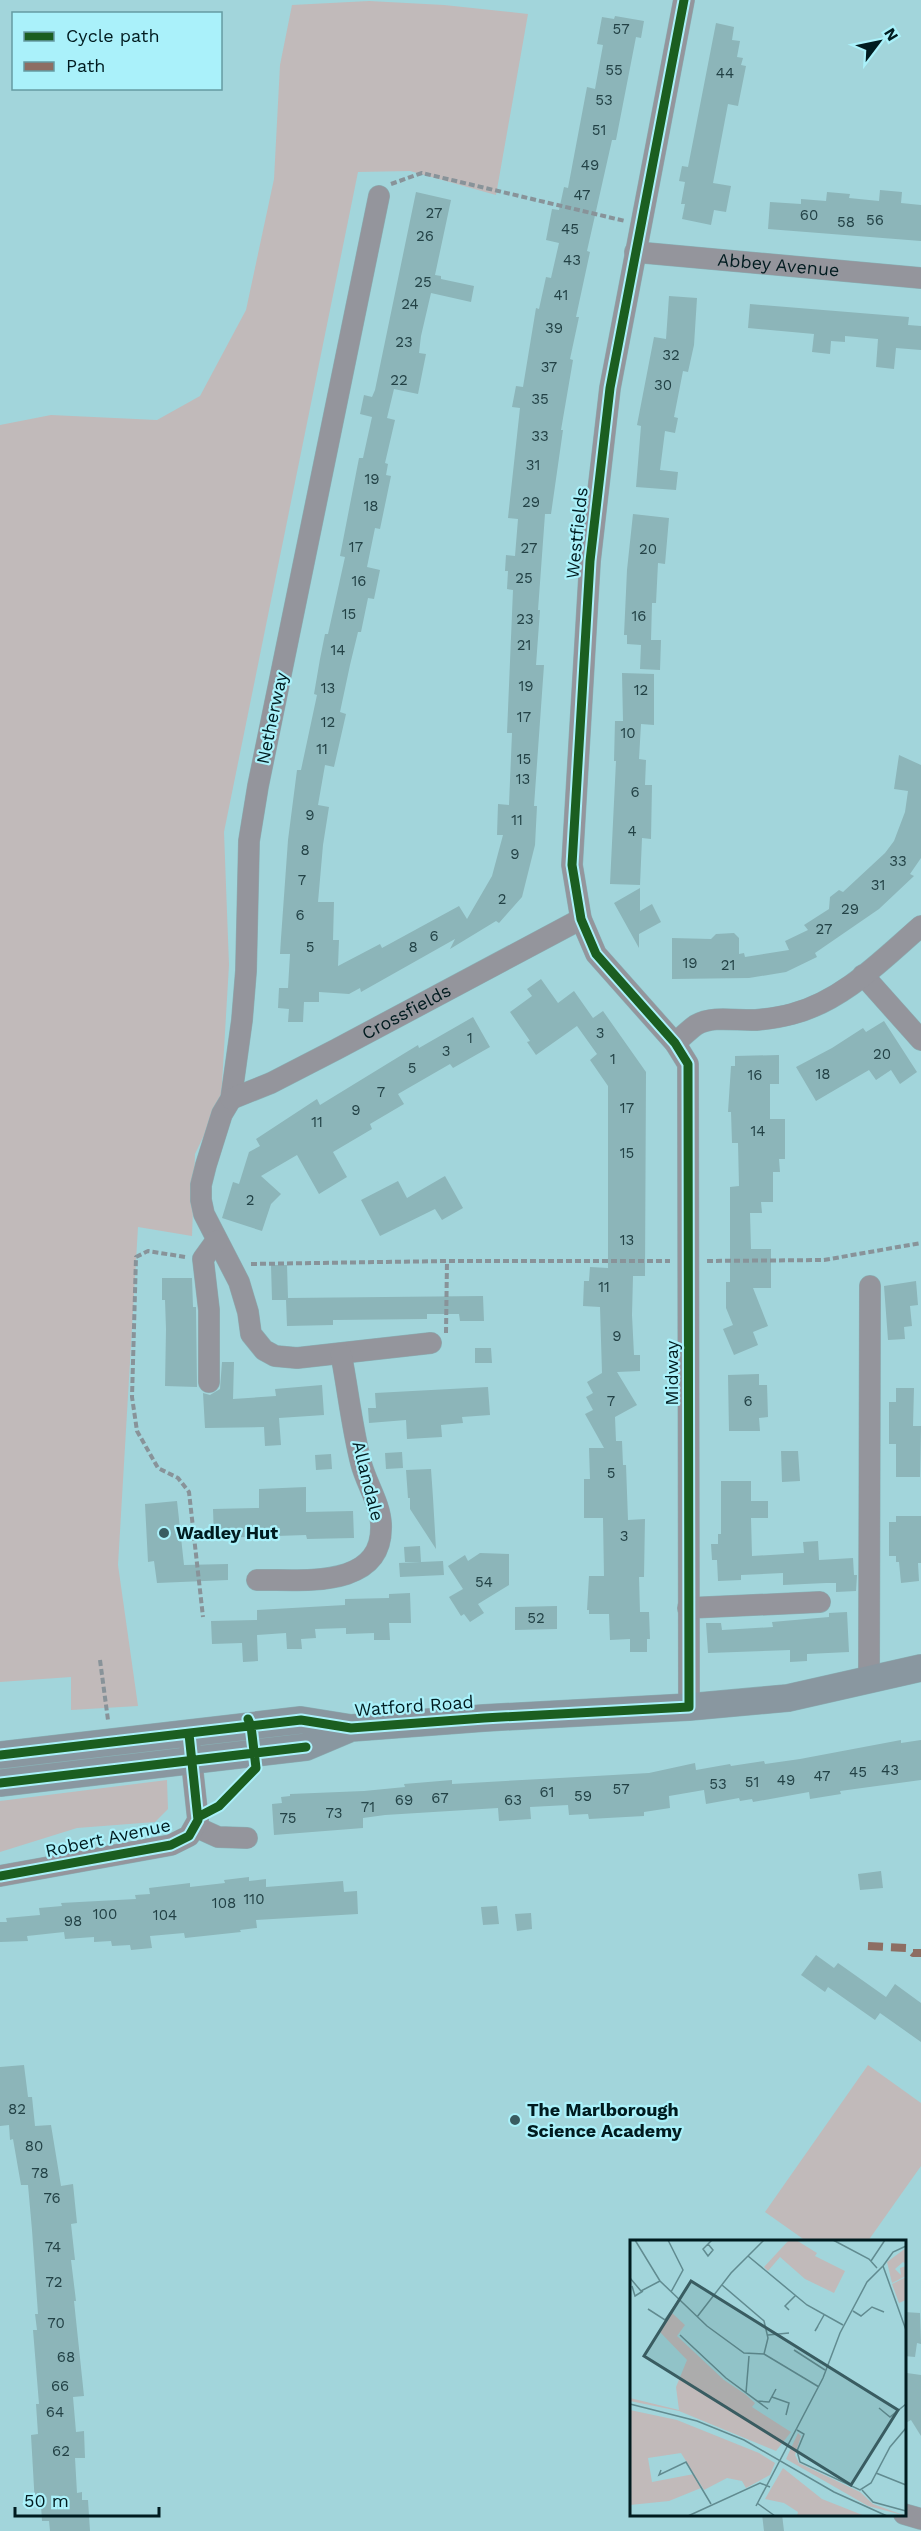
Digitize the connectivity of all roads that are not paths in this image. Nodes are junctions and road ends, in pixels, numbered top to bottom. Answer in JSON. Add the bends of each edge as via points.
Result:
{"nodes":[{"id":1,"x":684,"y":0,"type":"edge"},
{"id":2,"x":379,"y":196,"type":"road end"},
{"id":3,"x":635,"y":252,"type":"junction"},
{"id":4,"x":921,"y":278,"type":"edge"},
{"id":5,"x":581,"y":919,"type":"junction"},
{"id":6,"x":921,"y":926,"type":"edge"},
{"id":7,"x":863,"y":975,"type":"junction"},
{"id":8,"x":921,"y":1040,"type":"edge"},
{"id":9,"x":675,"y":1043,"type":"junction"},
{"id":10,"x":231,"y":1099,"type":"junction"},
{"id":11,"x":216,"y":1240,"type":"junction"},
{"id":12,"x":870,"y":1286,"type":"dead end"},
{"id":13,"x":430,"y":1343,"type":"road end"},
{"id":14,"x":341,"y":1354,"type":"junction"},
{"id":15,"x":208,"y":1382,"type":"dead end"},
{"id":16,"x":256,"y":1580,"type":"dead end"},
{"id":17,"x":820,"y":1602,"type":"dead end"},
{"id":18,"x":688,"y":1608,"type":"junction"},
{"id":19,"x":921,"y":1668,"type":"edge"},
{"id":20,"x":869,"y":1680,"type":"junction"},
{"id":21,"x":689,"y":1707,"type":"junction"},
{"id":22,"x":351,"y":1728,"type":"junction"},
{"id":23,"x":189,"y":1734,"type":"junction"},
{"id":24,"x":0,"y":1755,"type":"edge"},
{"id":25,"x":190,"y":1761,"type":"junction"},
{"id":26,"x":0,"y":1783,"type":"edge"},
{"id":27,"x":196,"y":1827,"type":"junction"},
{"id":28,"x":247,"y":1838,"type":"dead end"},
{"id":29,"x":0,"y":1876,"type":"edge"}],
"edges":[{"from":1,"to":3,"type":"street","name":"Westfields"},
{"from":2,"to":10,"type":"street","name":"Netherway","via":[[256,797],[249,841],[246,971]]},
{"from":3,"to":4,"type":"street","name":"Abbey Avenue"},
{"from":3,"to":5,"type":"street","name":"Westfields","via":[[610,388],[590,561],[572,865]]},
{"from":5,"to":9,"type":"street","name":"Westfields","via":[[596,954]]},
{"from":5,"to":10,"type":"street","name":"Crossfields","via":[[328,1054]]},
{"from":6,"to":7,"type":"street"},
{"from":7,"to":8,"type":"street"},
{"from":7,"to":9,"type":"street","via":[[842,991],[792,1014],[706,1022]]},
{"from":9,"to":18,"type":"street","name":"Midway","via":[[684,1054],[689,1073]]},
{"from":10,"to":11,"type":"street","name":"Netherway","via":[[222,1114],[201,1185],[204,1214]]},
{"from":11,"to":14,"type":"street","via":[[244,1297],[251,1334],[264,1350],[275,1356],[297,1358]]},
{"from":11,"to":15,"type":"street","via":[[203,1259],[209,1310]]},
{"from":12,"to":20,"type":"street"},
{"from":13,"to":14,"type":"street"},
{"from":14,"to":16,"type":"street","name":"Allandale","via":[[361,1462],[379,1512],[379,1540],[368,1561],[351,1574]]},
{"from":17,"to":18,"type":"street"},
{"from":18,"to":21,"type":"street","name":"Midway"},
{"from":19,"to":20,"type":"main road","name":"Watford Road"},
{"from":20,"to":21,"type":"main road","name":"Watford Road","via":[[788,1698]]},
{"from":21,"to":22,"type":"main road","name":"Watford Road"},
{"from":22,"to":23,"type":"main road","name":"Watford Road","via":[[301,1720]]},
{"from":22,"to":25,"type":"main road","name":"Watford Road","via":[[306,1747]]},
{"from":23,"to":24,"type":"main road","name":"Watford Road"},
{"from":23,"to":25,"type":"street","name":"Robert Avenue"},
{"from":25,"to":26,"type":"main road","name":"Watford Road"},
{"from":25,"to":27,"type":"street","name":"Robert Avenue"},
{"from":27,"to":28,"type":"street","name":"Robert Avenue","via":[[218,1837]]},
{"from":27,"to":29,"type":"street","name":"Robert Avenue","via":[[189,1836],[171,1845]]}]}
